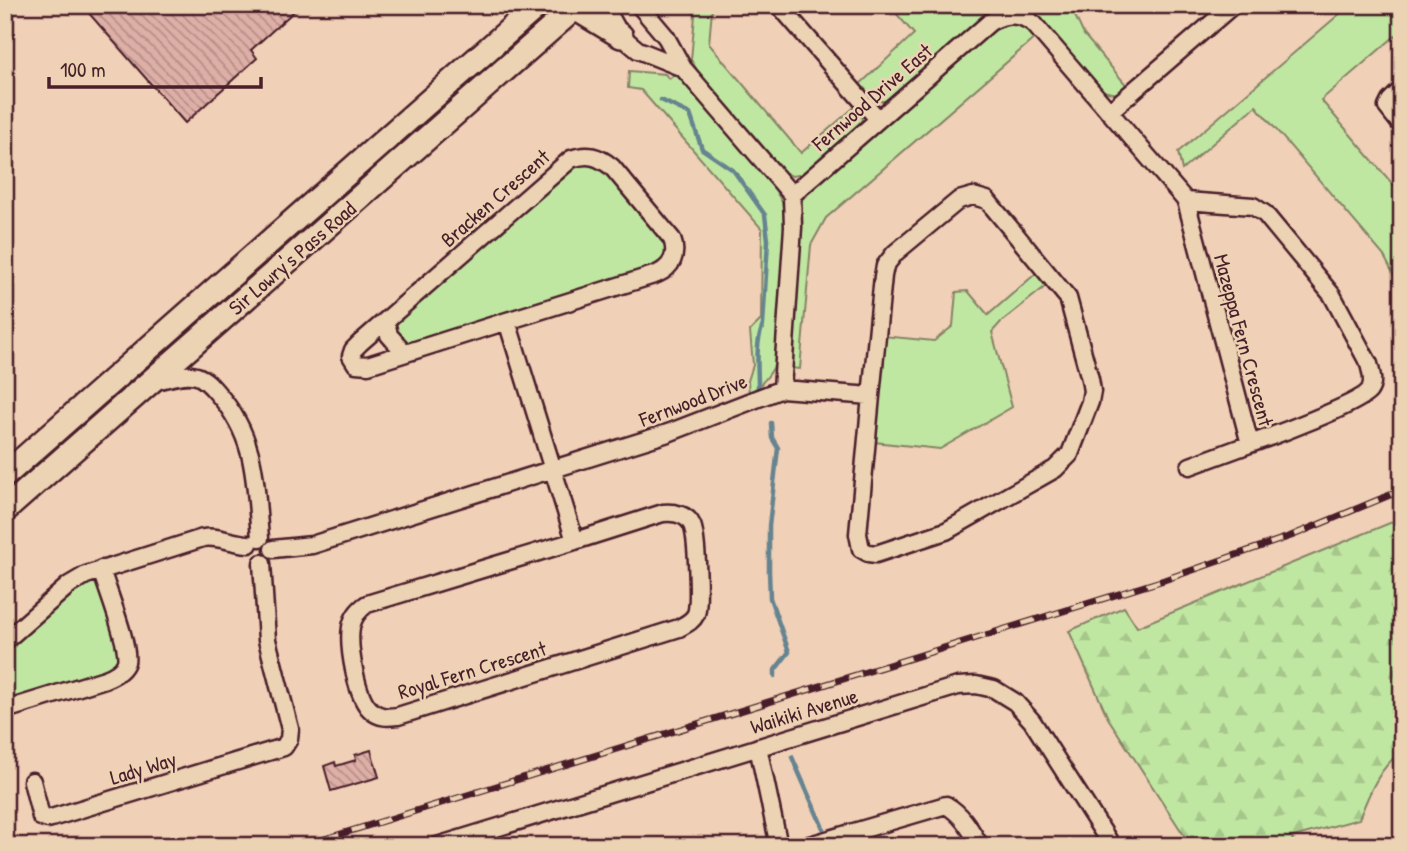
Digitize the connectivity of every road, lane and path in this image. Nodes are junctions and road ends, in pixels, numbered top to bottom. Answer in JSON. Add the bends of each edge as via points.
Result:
{"nodes":[{"id":1,"x":538,"y":5,"type":"edge"},
{"id":2,"x":604,"y":5,"type":"edge"},
{"id":3,"x":639,"y":5,"type":"edge"},
{"id":4,"x":779,"y":5,"type":"edge"},
{"id":5,"x":1233,"y":5,"type":"edge"},
{"id":6,"x":576,"y":7,"type":"edge"},
{"id":7,"x":621,"y":36,"type":"junction"},
{"id":8,"x":683,"y":68,"type":"junction"},
{"id":9,"x":1402,"y":89,"type":"edge"},
{"id":10,"x":1109,"y":112,"type":"junction"},
{"id":11,"x":878,"y":119,"type":"junction"},
{"id":12,"x":1402,"y":126,"type":"edge"},
{"id":13,"x":792,"y":195,"type":"junction"},
{"id":14,"x":1185,"y":201,"type":"junction"},
{"id":15,"x":386,"y":321,"type":"junction"},
{"id":16,"x":507,"y":321,"type":"junction"},
{"id":17,"x":405,"y":353,"type":"junction"},
{"id":18,"x":151,"y":382,"type":"junction"},
{"id":19,"x":782,"y":389,"type":"junction"},
{"id":20,"x":871,"y":396,"type":"junction"},
{"id":21,"x":1250,"y":444,"type":"junction"},
{"id":22,"x":1190,"y":466,"type":"dead end"},
{"id":23,"x":553,"y":470,"type":"junction"},
{"id":24,"x":5,"y":475,"type":"edge"},
{"id":25,"x":5,"y":510,"type":"edge"},
{"id":26,"x":254,"y":541,"type":"junction"},
{"id":27,"x":575,"y":541,"type":"junction"},
{"id":28,"x":272,"y":549,"type":"junction"},
{"id":29,"x":262,"y":563,"type":"junction"},
{"id":30,"x":101,"y":569,"type":"junction"},
{"id":31,"x":5,"y":641,"type":"edge"},
{"id":32,"x":5,"y":710,"type":"edge"},
{"id":33,"x":758,"y":747,"type":"junction"},
{"id":34,"x":32,"y":781,"type":"dead end"},
{"id":35,"x":437,"y":846,"type":"edge"},
{"id":36,"x":779,"y":846,"type":"edge"},
{"id":37,"x":806,"y":846,"type":"edge"},
{"id":38,"x":980,"y":846,"type":"edge"},
{"id":39,"x":1112,"y":846,"type":"edge"}],
"edges":[{"from":1,"to":24,"type":"main road","name":"Sir Lowry's Pass Road"},
{"from":2,"to":7,"type":"street"},
{"from":3,"to":8,"type":"street","via":[[666,37]]},
{"from":4,"to":11,"type":"street"},
{"from":5,"to":10,"type":"street"},
{"from":6,"to":7,"type":"main road"},
{"from":6,"to":18,"type":"main road","name":"Sir Lowry's Pass Road"},
{"from":7,"to":8,"type":"street","via":[[638,50]]},
{"from":8,"to":13,"type":"street"},
{"from":9,"to":12,"type":"street","via":[[1387,107]]},
{"from":10,"to":11,"type":"street","name":"Fernwood Drive East","via":[[1034,24],[1019,16],[1001,15]]},
{"from":10,"to":14,"type":"street","name":"Fernwood Drive East"},
{"from":11,"to":13,"type":"street","name":"Fernwood Drive East"},
{"from":13,"to":19,"type":"street"},
{"from":14,"to":21,"type":"street","name":"Mazeppa Fern Crescent"},
{"from":14,"to":21,"type":"street","name":"Mazeppa Fern Crescent","via":[[1253,206],[1265,214],[1332,295],[1372,376],[1369,391],[1361,397]]},
{"from":15,"to":16,"type":"street","name":"Bracken Crescent","via":[[571,159],[588,155],[602,159],[672,239],[675,247],[670,264],[657,274]]},
{"from":15,"to":17,"type":"street","via":[[389,335]]},
{"from":15,"to":17,"type":"street","name":"Bracken Crescent","via":[[353,350],[353,362],[368,365]]},
{"from":16,"to":17,"type":"street","name":"Bracken Crescent"},
{"from":16,"to":23,"type":"street"},
{"from":18,"to":25,"type":"main road","name":"Sir Lowry's Pass Road"},
{"from":18,"to":26,"type":"street","via":[[182,375],[201,377],[239,422],[249,445]]},
{"from":19,"to":20,"type":"street"},
{"from":19,"to":23,"type":"street","name":"Fernwood Drive"},
{"from":20,"to":20,"type":"street","via":[[888,261],[959,200],[973,196],[987,200],[1068,298],[1092,391],[1070,454],[1055,469],[946,531],[868,553],[861,549],[858,534]]},
{"from":21,"to":22,"type":"street"},
{"from":23,"to":27,"type":"street"},
{"from":23,"to":28,"type":"street","name":"Fernwood Drive","via":[[312,545]]},
{"from":26,"to":28,"type":"street","via":[[268,541]]},
{"from":26,"to":29,"type":"street","via":[[250,557]]},
{"from":26,"to":30,"type":"street","via":[[208,537]]},
{"from":27,"to":27,"type":"street","name":"Royal Fern Crescent","via":[[361,608],[351,629],[365,705],[377,715],[398,716],[679,628],[693,619],[698,597],[695,538],[692,525],[683,516],[663,513]]},
{"from":28,"to":29,"type":"street","via":[[270,558]]},
{"from":29,"to":34,"type":"street","name":"Lady Way","via":[[267,640],[290,729],[284,747],[48,819],[41,817]]},
{"from":30,"to":31,"type":"street","via":[[69,584]]},
{"from":30,"to":32,"type":"street","via":[[126,651],[124,666],[116,675]]},
{"from":33,"to":35,"type":"street","name":"Waikiki Avenue"},
{"from":33,"to":36,"type":"street"},
{"from":33,"to":39,"type":"street","name":"Waikiki Avenue","via":[[958,685],[994,690],[1006,695],[1032,720]]},
{"from":37,"to":38,"type":"street","via":[[946,805],[957,811]]}]}
